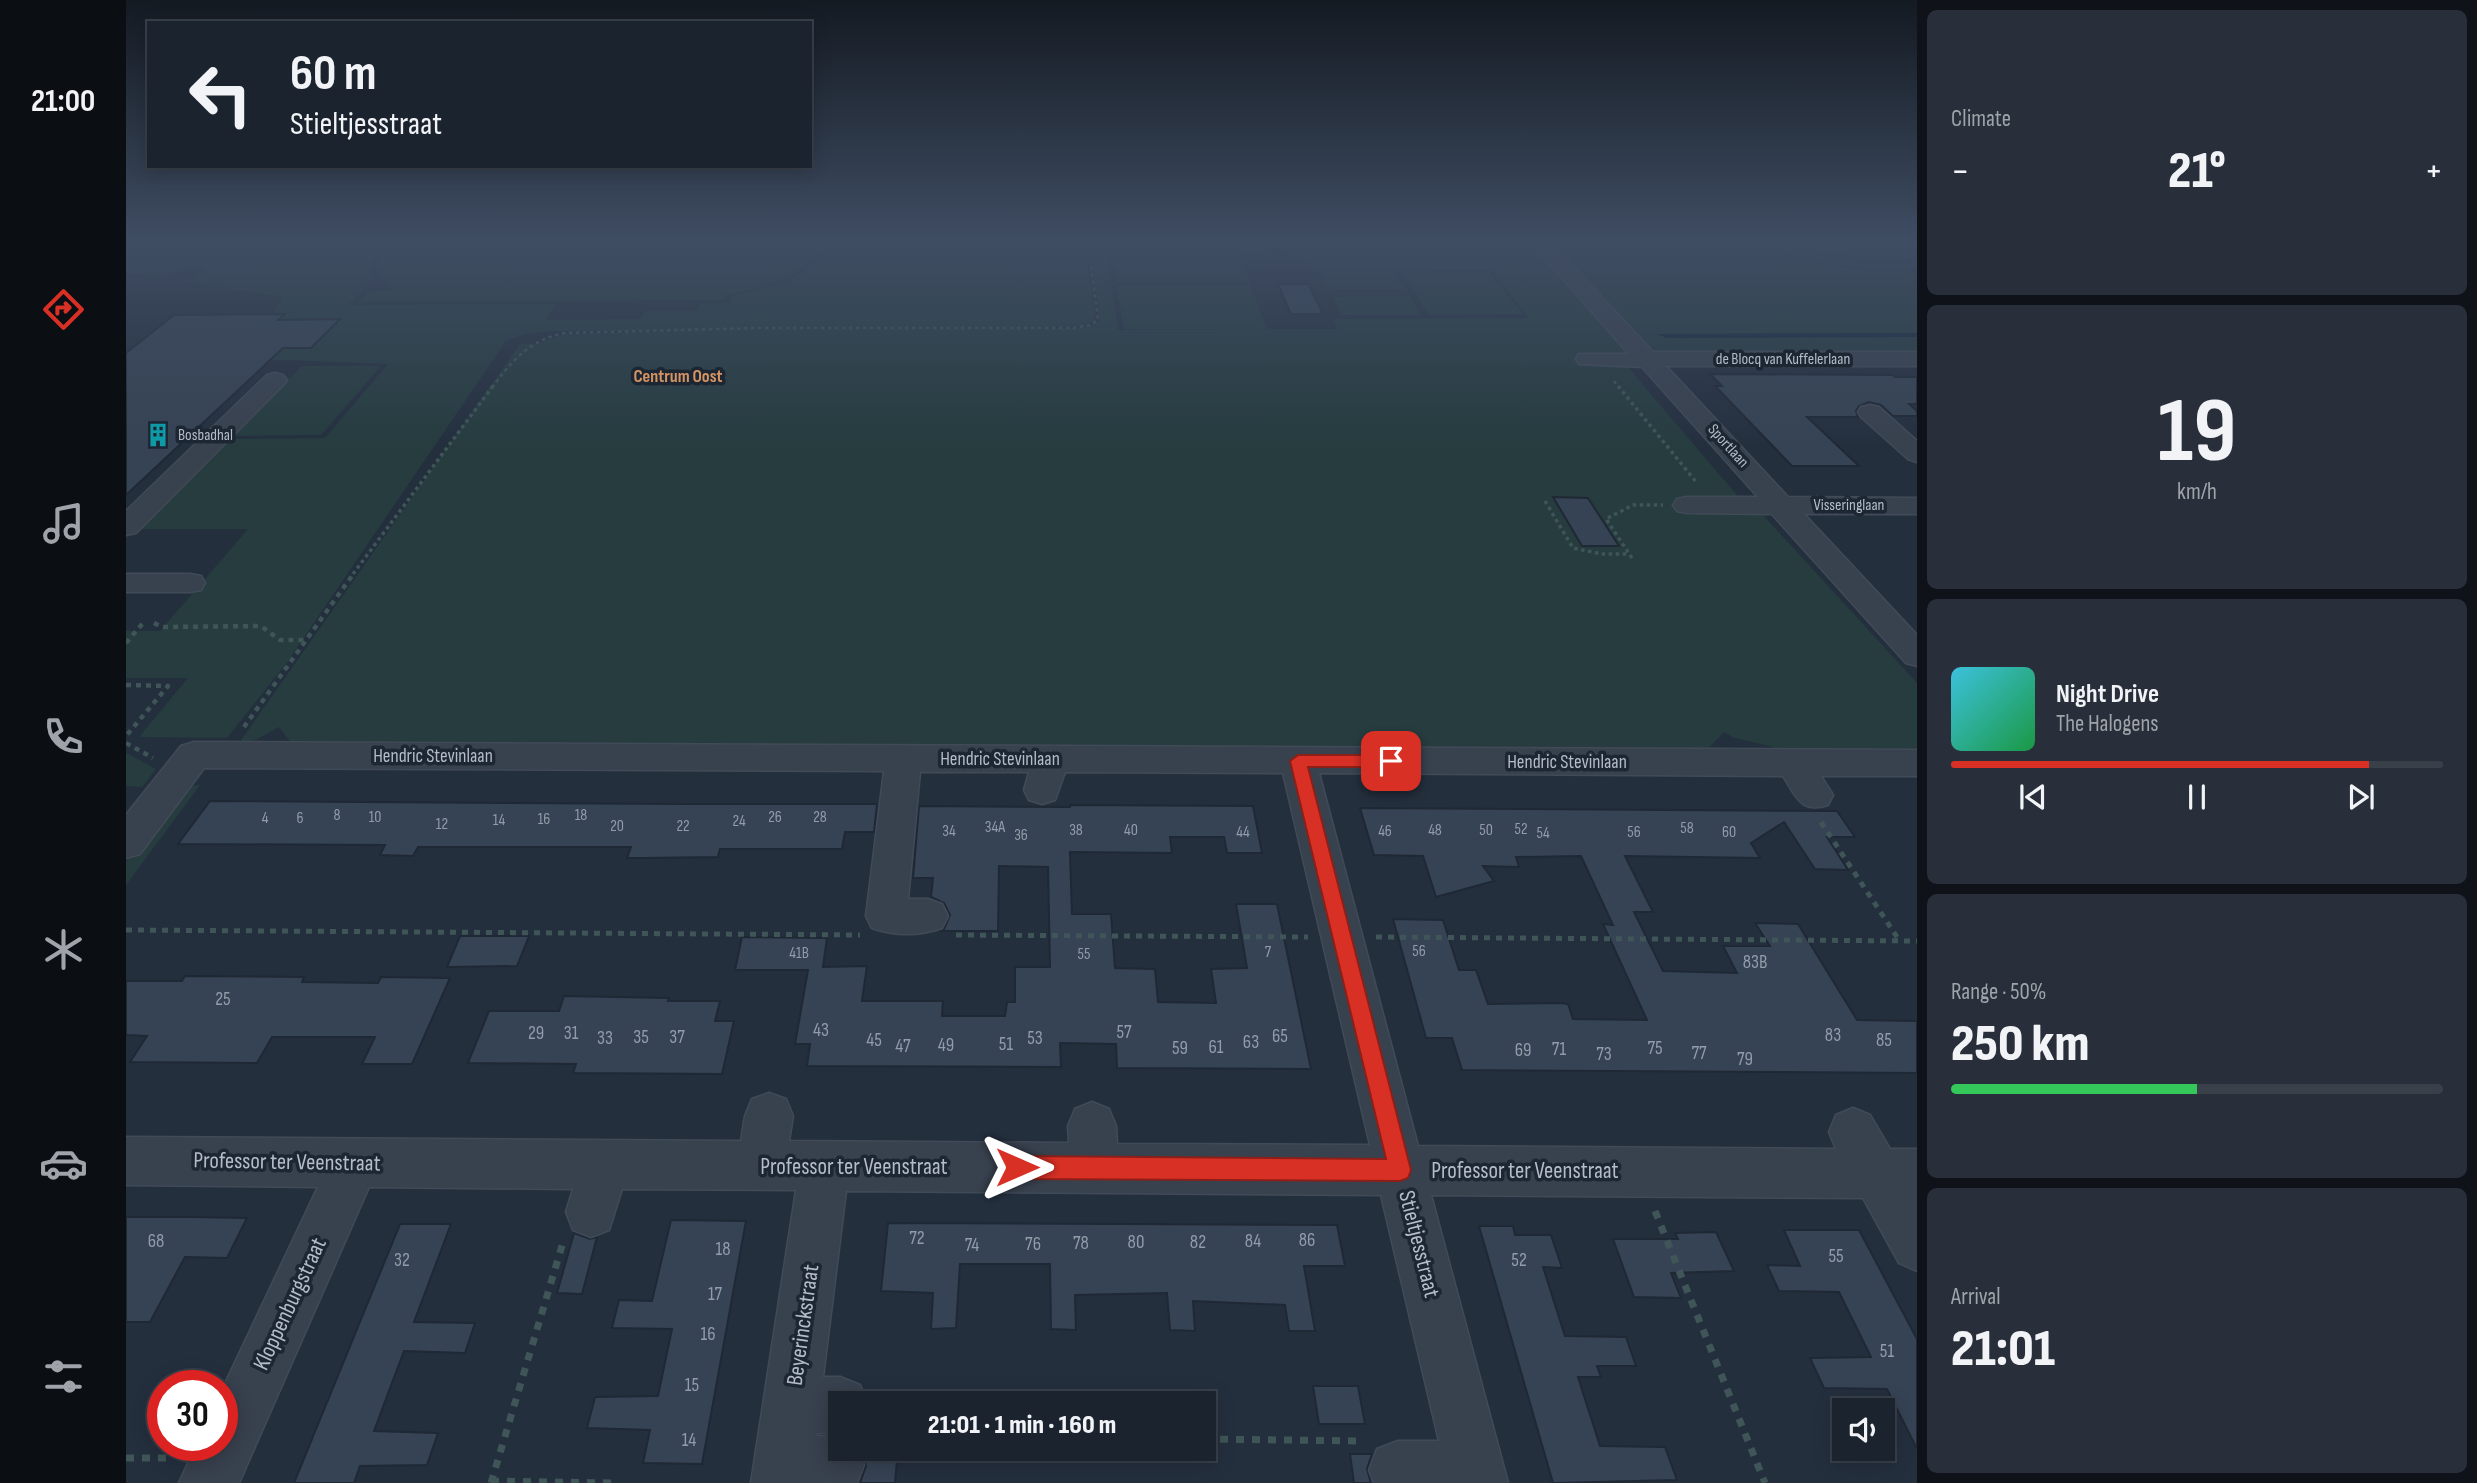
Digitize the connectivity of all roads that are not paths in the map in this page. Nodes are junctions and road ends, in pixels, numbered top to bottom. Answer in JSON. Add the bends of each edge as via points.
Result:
{"nodes":[{"id":1,"x":1600,"y":308,"type":"edge"},
{"id":2,"x":1642,"y":354,"type":"junction"},
{"id":3,"x":1917,"y":359,"type":"edge"},
{"id":4,"x":1592,"y":360,"type":"road end"},
{"id":5,"x":275,"y":380,"type":"dead end"},
{"id":6,"x":1870,"y":412,"type":"dead end"},
{"id":7,"x":1917,"y":454,"type":"edge"},
{"id":8,"x":1695,"y":495,"type":"road end"},
{"id":9,"x":1776,"y":498,"type":"junction"},
{"id":10,"x":1898,"y":511,"type":"edge"},
{"id":11,"x":126,"y":527,"type":"edge"},
{"id":12,"x":126,"y":583,"type":"edge"},
{"id":13,"x":190,"y":583,"type":"dead end"},
{"id":14,"x":1917,"y":655,"type":"edge"},
{"id":15,"x":904,"y":758,"type":"junction"},
{"id":16,"x":1298,"y":761,"type":"junction"},
{"id":17,"x":1793,"y":763,"type":"junction"},
{"id":18,"x":1917,"y":764,"type":"edge"},
{"id":19,"x":1814,"y":802,"type":"road end"},
{"id":20,"x":126,"y":843,"type":"edge"},
{"id":21,"x":938,"y":926,"type":"road end"},
{"id":22,"x":769,"y":1116,"type":"dead end"},
{"id":23,"x":1882,"y":1160,"type":"edge"},
{"id":24,"x":126,"y":1161,"type":"edge"},
{"id":25,"x":355,"y":1163,"type":"junction"},
{"id":26,"x":604,"y":1166,"type":"junction"},
{"id":27,"x":760,"y":1167,"type":"junction"},
{"id":28,"x":824,"y":1168,"type":"junction"},
{"id":29,"x":1400,"y":1170,"type":"junction"},
{"id":30,"x":578,"y":1224,"type":"road end"},
{"id":31,"x":1917,"y":1245,"type":"edge"},
{"id":32,"x":238,"y":1395,"type":"edge"},
{"id":33,"x":816,"y":1405,"type":"edge"},
{"id":34,"x":1386,"y":1456,"type":"road end"},
{"id":35,"x":800,"y":1471,"type":"edge"},
{"id":36,"x":1476,"y":1477,"type":"edge"}],
"edges":[{"from":1,"to":2,"type":"street","name":"Sportlaan"},
{"from":2,"to":3,"type":"street","name":"de Blocq van Kuffelerlaan"},
{"from":2,"to":4,"type":"street","name":"de Blocq van Kuffelerlaan"},
{"from":2,"to":9,"type":"street","name":"Sportlaan"},
{"from":5,"to":11,"type":"street"},
{"from":6,"to":7,"type":"street"},
{"from":8,"to":9,"type":"street","name":"Visseringlaan"},
{"from":9,"to":10,"type":"street","name":"Visseringlaan"},
{"from":9,"to":14,"type":"street","name":"Sportlaan"},
{"from":12,"to":13,"type":"street"},
{"from":15,"to":16,"type":"street","name":"Hendric Stevinlaan","via":[[1049,777]]},
{"from":15,"to":20,"type":"street","name":"Hendric Stevinlaan","via":[[194,754]]},
{"from":15,"to":21,"type":"street","via":[[886,916]]},
{"from":16,"to":17,"type":"street","name":"Hendric Stevinlaan"},
{"from":16,"to":29,"type":"street","name":"Stieltjesstraat"},
{"from":17,"to":18,"type":"street","name":"Hendric Stevinlaan"},
{"from":17,"to":19,"type":"street"},
{"from":22,"to":27,"type":"street"},
{"from":23,"to":29,"type":"street","name":"Professor ter Veenstraat"},
{"from":23,"to":31,"type":"street"},
{"from":24,"to":25,"type":"street","name":"Professor ter Veenstraat"},
{"from":25,"to":26,"type":"street","name":"Professor ter Veenstraat"},
{"from":25,"to":32,"type":"street","name":"Kloppenburgstraat"},
{"from":26,"to":27,"type":"street","name":"Professor ter Veenstraat"},
{"from":26,"to":30,"type":"street"},
{"from":27,"to":28,"type":"street","name":"Professor ter Veenstraat"},
{"from":28,"to":29,"type":"street","name":"Professor ter Veenstraat","via":[[1093,1147]]},
{"from":28,"to":33,"type":"street","name":"Beyerinckstraat"},
{"from":29,"to":36,"type":"street","name":"Stieltjesstraat"},
{"from":33,"to":35,"type":"street","name":"Beyerinckstraat"},
{"from":34,"to":36,"type":"street"}]}
